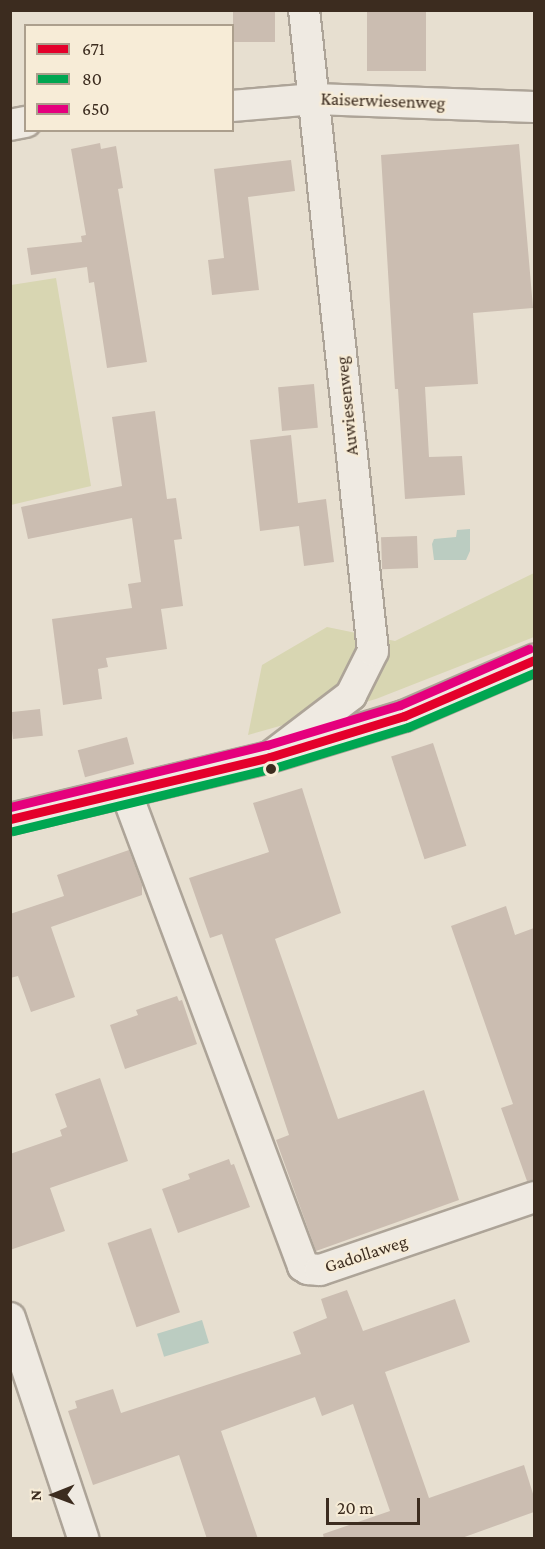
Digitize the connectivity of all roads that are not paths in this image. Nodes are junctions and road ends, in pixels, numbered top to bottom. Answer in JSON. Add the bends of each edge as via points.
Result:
{"nodes":[{"id":1,"x":304,"y":10,"type":"edge"},
{"id":2,"x":315,"y":99,"type":"junction"},
{"id":3,"x":234,"y":106,"type":"edge"},
{"id":4,"x":534,"y":106,"type":"edge"},
{"id":5,"x":534,"y":660,"type":"edge"},
{"id":6,"x":270,"y":757,"type":"junction"},
{"id":7,"x":126,"y":792,"type":"junction"},
{"id":8,"x":10,"y":819,"type":"edge"},
{"id":9,"x":534,"y":1197,"type":"edge"},
{"id":10,"x":10,"y":1318,"type":"edge"},
{"id":11,"x":82,"y":1539,"type":"edge"}],
"edges":[{"from":1,"to":2,"type":"street","name":"Auwiesenweg"},
{"from":2,"to":3,"type":"street","name":"Kaiserwiesenweg"},
{"from":2,"to":4,"type":"street","name":"Kaiserwiesenweg"},
{"from":2,"to":6,"type":"street","name":"Auwiesenweg","via":[[373,651],[351,694]]},
{"from":5,"to":6,"type":"street","via":[[404,716]]},
{"from":6,"to":7,"type":"street"},
{"from":7,"to":8,"type":"street"},
{"from":7,"to":9,"type":"street","name":"Gadollaweg","via":[[303,1266],[320,1270]]},
{"from":10,"to":11,"type":"street"}]}
